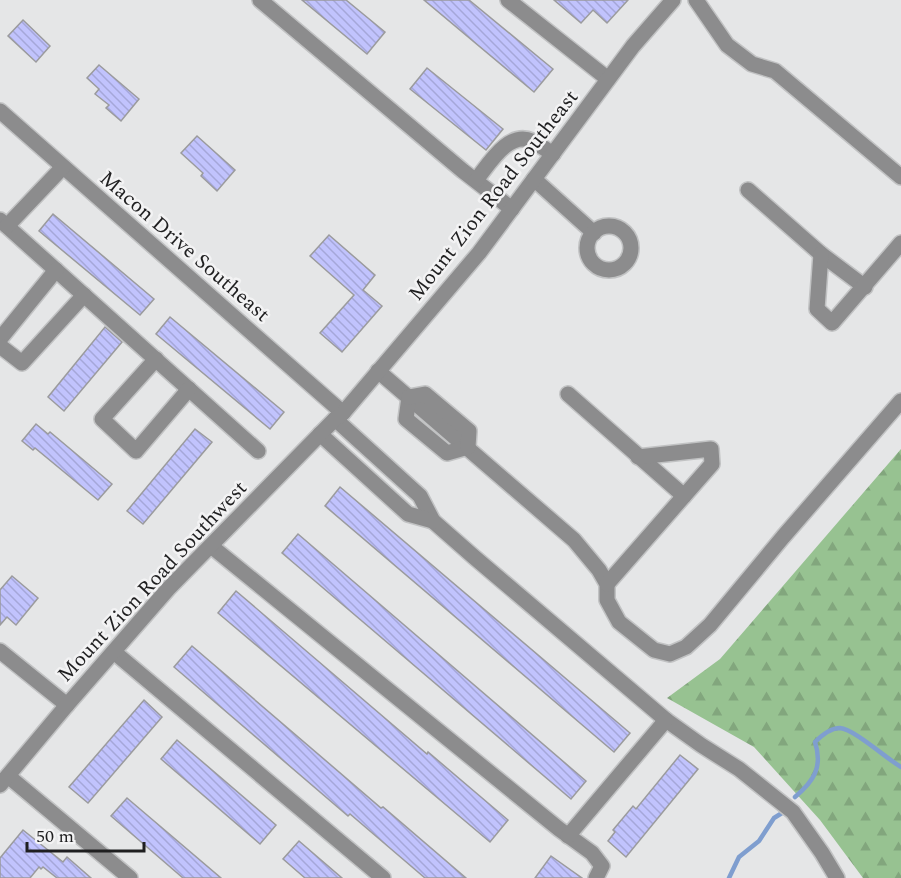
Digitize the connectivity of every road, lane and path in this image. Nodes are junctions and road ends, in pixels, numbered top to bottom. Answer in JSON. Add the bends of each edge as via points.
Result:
{"nodes":[{"id":1,"x":260,"y":0,"type":"edge"},
{"id":2,"x":508,"y":0,"type":"edge"},
{"id":3,"x":673,"y":0,"type":"edge"},
{"id":4,"x":696,"y":0,"type":"edge"},
{"id":5,"x":608,"y":79,"type":"junction"},
{"id":6,"x":0,"y":111,"type":"edge"},
{"id":7,"x":553,"y":154,"type":"junction"},
{"id":8,"x":63,"y":167,"type":"junction"},
{"id":9,"x":901,"y":177,"type":"edge"},
{"id":10,"x":534,"y":179,"type":"junction"},
{"id":11,"x":476,"y":180,"type":"junction"},
{"id":12,"x":748,"y":190,"type":"dead end"},
{"id":13,"x":512,"y":209,"type":"junction"},
{"id":14,"x":4,"y":223,"type":"edge"},
{"id":15,"x":594,"y":233,"type":"dead end"},
{"id":16,"x":901,"y":243,"type":"edge"},
{"id":17,"x":820,"y":254,"type":"junction"},
{"id":18,"x":56,"y":270,"type":"junction"},
{"id":19,"x":865,"y":287,"type":"junction"},
{"id":20,"x":84,"y":295,"type":"junction"},
{"id":21,"x":0,"y":339,"type":"edge"},
{"id":22,"x":0,"y":346,"type":"edge"},
{"id":23,"x":156,"y":359,"type":"junction"},
{"id":24,"x":378,"y":371,"type":"junction"},
{"id":25,"x":189,"y":389,"type":"junction"},
{"id":26,"x":568,"y":394,"type":"dead end"},
{"id":27,"x":409,"y":397,"type":"junction"},
{"id":28,"x":901,"y":401,"type":"edge"},
{"id":29,"x":339,"y":416,"type":"junction"},
{"id":30,"x":445,"y":419,"type":"junction"},
{"id":31,"x":320,"y":434,"type":"junction"},
{"id":32,"x":429,"y":438,"type":"junction"},
{"id":33,"x":468,"y":447,"type":"junction"},
{"id":34,"x":258,"y":451,"type":"dead end"},
{"id":35,"x":638,"y":457,"type":"junction"},
{"id":36,"x":684,"y":496,"type":"junction"},
{"id":37,"x":433,"y":521,"type":"junction"},
{"id":38,"x":211,"y":546,"type":"junction"},
{"id":39,"x":607,"y":584,"type":"junction"},
{"id":40,"x":0,"y":651,"type":"edge"},
{"id":41,"x":114,"y":652,"type":"junction"},
{"id":42,"x":66,"y":705,"type":"junction"},
{"id":43,"x":666,"y":720,"type":"junction"},
{"id":44,"x":4,"y":780,"type":"edge"},
{"id":45,"x":568,"y":836,"type":"junction"},
{"id":46,"x":130,"y":878,"type":"edge"},
{"id":47,"x":383,"y":878,"type":"edge"},
{"id":48,"x":596,"y":878,"type":"edge"},
{"id":49,"x":837,"y":878,"type":"edge"}],
"edges":[{"from":1,"to":11,"type":"street"},
{"from":2,"to":5,"type":"street"},
{"from":3,"to":5,"type":"street","name":"Mount Zion Road Southeast"},
{"from":4,"to":9,"type":"street","via":[[727,45],[752,64],[775,71]]},
{"from":5,"to":7,"type":"street","name":"Mount Zion Road Southeast"},
{"from":6,"to":8,"type":"street","name":"Macon Drive Southeast"},
{"from":7,"to":10,"type":"street","name":"Mount Zion Road Southeast"},
{"from":7,"to":11,"type":"street","via":[[530,140],[517,140],[502,149]]},
{"from":8,"to":14,"type":"street"},
{"from":8,"to":29,"type":"street","name":"Macon Drive Southeast"},
{"from":10,"to":13,"type":"street","name":"Mount Zion Road Southeast"},
{"from":10,"to":15,"type":"street"},
{"from":11,"to":13,"type":"street"},
{"from":12,"to":17,"type":"street"},
{"from":13,"to":24,"type":"street","name":"Mount Zion Road Southeast"},
{"from":14,"to":18,"type":"street"},
{"from":16,"to":19,"type":"street"},
{"from":17,"to":19,"type":"street"},
{"from":17,"to":19,"type":"street","via":[[817,309],[832,323]]},
{"from":18,"to":20,"type":"street"},
{"from":18,"to":21,"type":"street"},
{"from":20,"to":22,"type":"street","via":[[22,363]]},
{"from":20,"to":23,"type":"street"},
{"from":23,"to":25,"type":"street"},
{"from":23,"to":25,"type":"street","via":[[102,419],[136,451]]},
{"from":24,"to":27,"type":"street"},
{"from":24,"to":29,"type":"street","name":"Mount Zion Road Southeast"},
{"from":25,"to":34,"type":"street"},
{"from":26,"to":35,"type":"street"},
{"from":27,"to":30,"type":"street","via":[[425,394]]},
{"from":27,"to":32,"type":"street","via":[[406,419]]},
{"from":28,"to":39,"type":"street","via":[[710,625],[686,647],[670,654],[654,650],[619,622],[607,600]]},
{"from":29,"to":31,"type":"street","name":"Mount Zion Road Southwest"},
{"from":29,"to":37,"type":"street","name":"Macon Drive Southeast","via":[[420,496]]},
{"from":30,"to":32,"type":"street"},
{"from":30,"to":33,"type":"street","via":[[469,431]]},
{"from":31,"to":37,"type":"street","via":[[408,514]]},
{"from":31,"to":38,"type":"street","name":"Mount Zion Road Southwest"},
{"from":32,"to":33,"type":"street","via":[[447,453]]},
{"from":33,"to":39,"type":"street","via":[[574,540]]},
{"from":35,"to":36,"type":"street"},
{"from":35,"to":36,"type":"street","via":[[711,449],[712,464]]},
{"from":36,"to":39,"type":"street"},
{"from":37,"to":43,"type":"street"},
{"from":38,"to":41,"type":"street","name":"Mount Zion Road Southwest"},
{"from":38,"to":45,"type":"street"},
{"from":40,"to":42,"type":"street"},
{"from":41,"to":42,"type":"street","name":"Mount Zion Road Southwest"},
{"from":41,"to":47,"type":"street"},
{"from":42,"to":44,"type":"street","name":"Mount Zion Road Southwest"},
{"from":43,"to":45,"type":"street"},
{"from":43,"to":49,"type":"street","via":[[739,769],[793,812]]},
{"from":44,"to":46,"type":"street"},
{"from":45,"to":48,"type":"street","via":[[592,853],[602,866]]}]}
